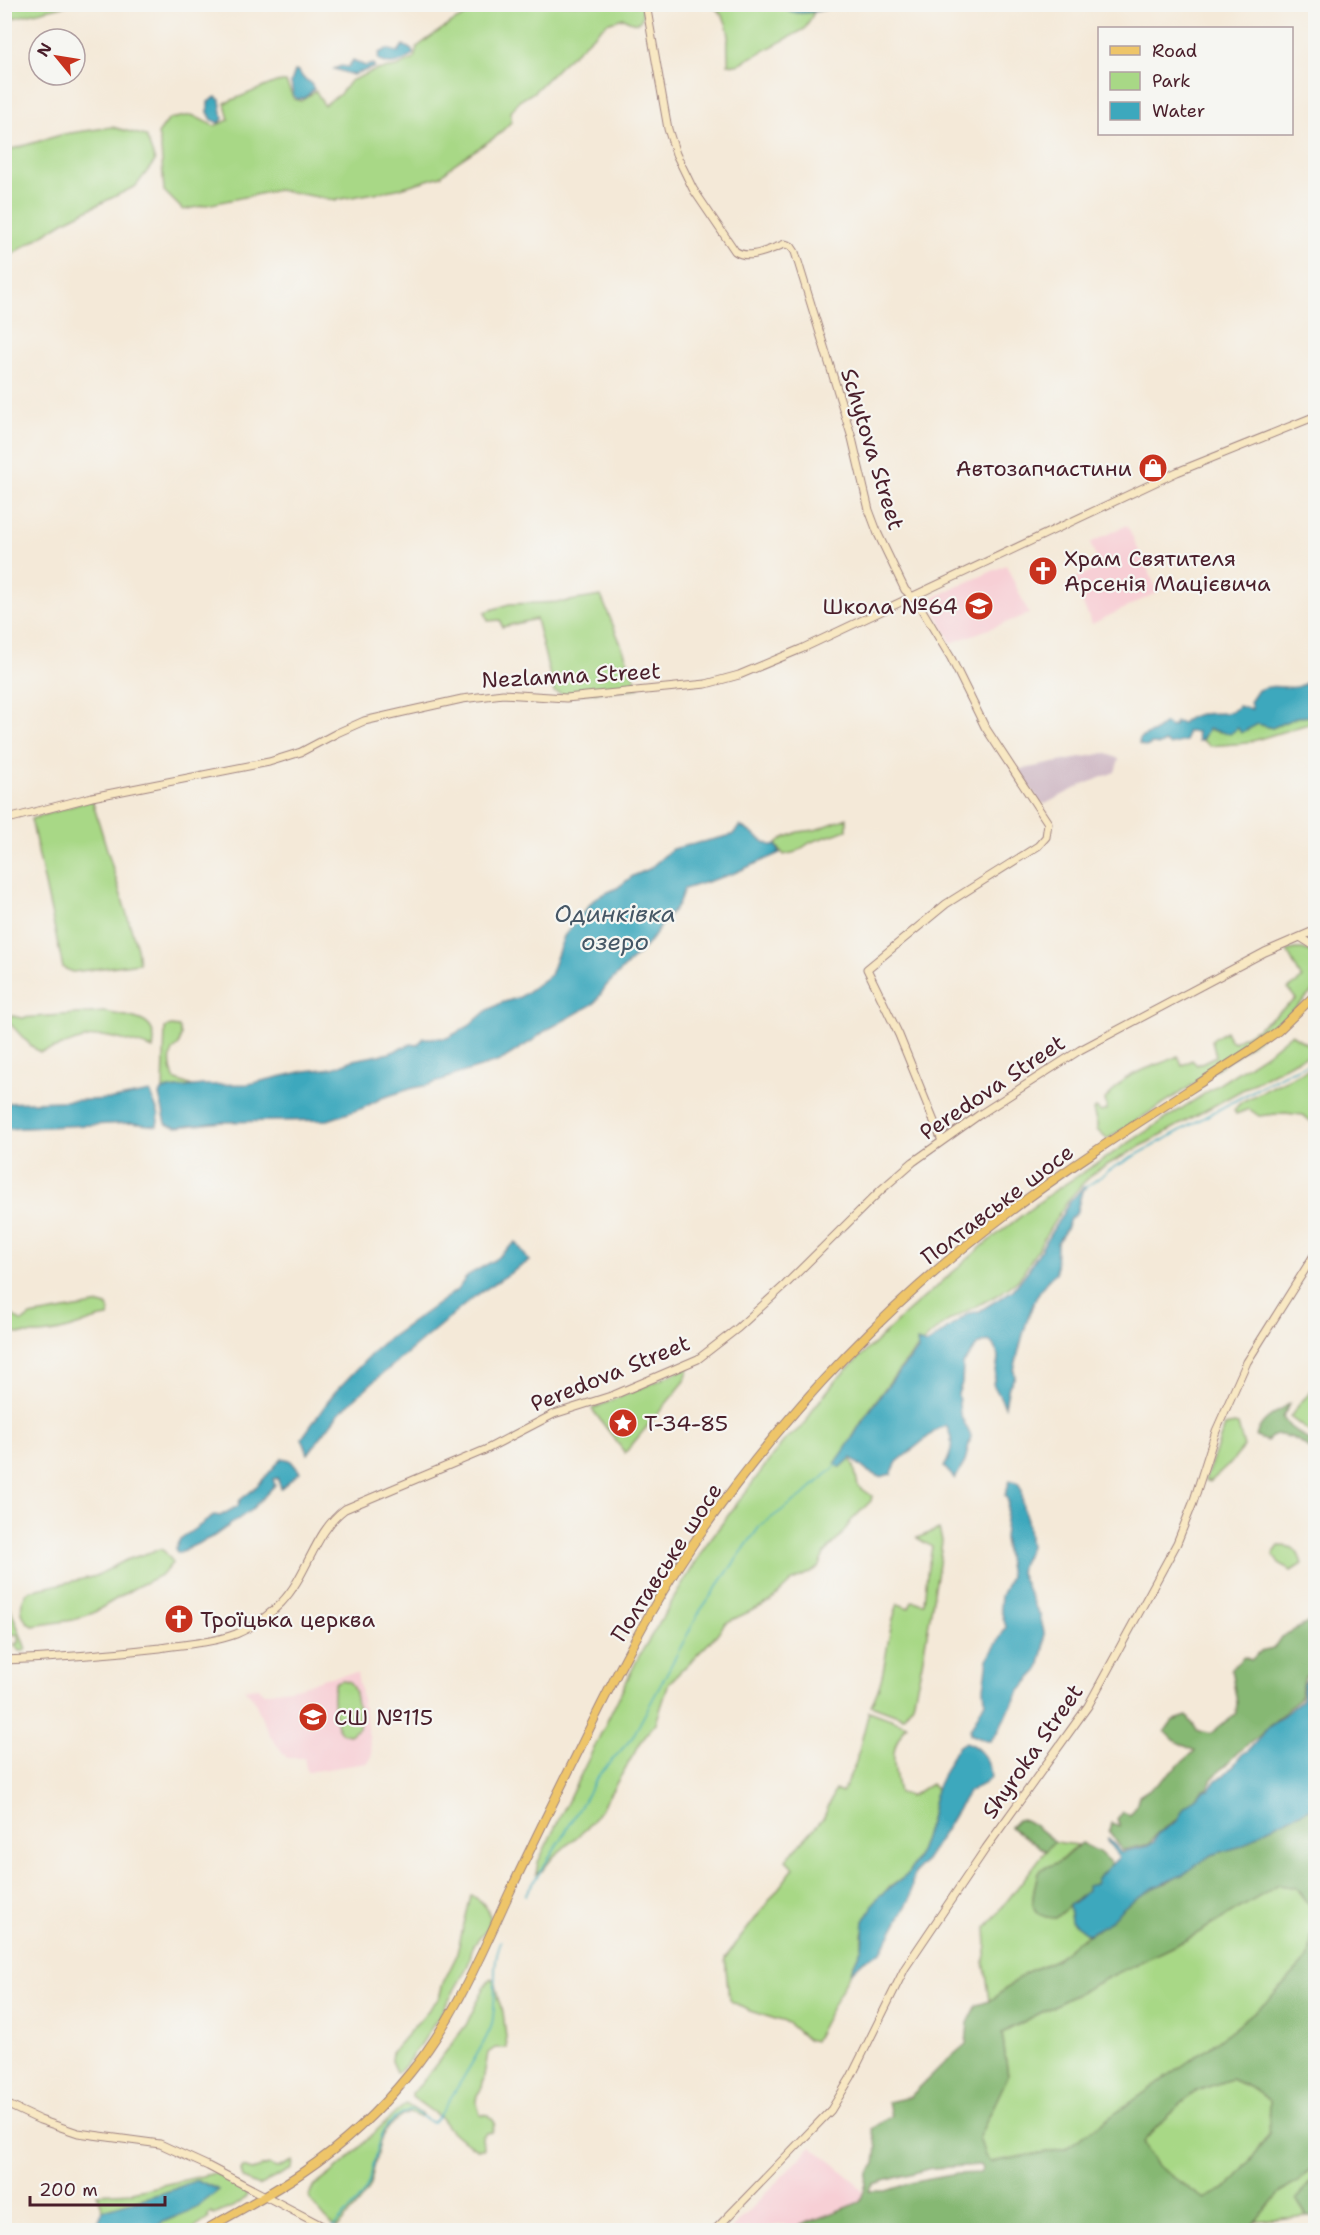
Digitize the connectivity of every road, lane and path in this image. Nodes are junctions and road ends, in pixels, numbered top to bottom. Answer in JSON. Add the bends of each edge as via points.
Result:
{"nodes":[{"id":1,"x":646,"y":4,"type":"edge"},
{"id":2,"x":1316,"y":416,"type":"edge"},
{"id":3,"x":912,"y":595,"type":"junction"},
{"id":4,"x":4,"y":820,"type":"edge"},
{"id":5,"x":1316,"y":930,"type":"edge"},
{"id":6,"x":1300,"y":937,"type":"junction"},
{"id":7,"x":1316,"y":946,"type":"edge"},
{"id":8,"x":1316,"y":994,"type":"edge"},
{"id":9,"x":942,"y":1141,"type":"junction"},
{"id":10,"x":1316,"y":1252,"type":"edge"},
{"id":11,"x":4,"y":1660,"type":"edge"},
{"id":12,"x":4,"y":2103,"type":"edge"},
{"id":13,"x":264,"y":2196,"type":"junction"},
{"id":14,"x":205,"y":2230,"type":"edge"},
{"id":15,"x":330,"y":2230,"type":"edge"},
{"id":16,"x":715,"y":2230,"type":"edge"}],
"edges":[{"from":1,"to":3,"type":"street","name":"Schytova Street","via":[[675,154],[693,189],[735,251],[749,256],[784,244],[795,252],[852,438],[868,510],[905,590]]},
{"from":2,"to":3,"type":"street","name":"Nezlamna Street","via":[[1177,472]]},
{"from":3,"to":4,"type":"street","name":"Nezlamna Street","via":[[801,649],[706,684],[566,698],[503,694],[462,699],[364,722],[301,752],[269,762],[92,797]]},
{"from":3,"to":9,"type":"street","name":"Schytova Street","via":[[951,658],[986,727],[1048,823],[1043,842],[946,904],[867,969]]},
{"from":5,"to":6,"type":"street","name":"Peredova Street"},
{"from":6,"to":7,"type":"street"},
{"from":6,"to":9,"type":"street","name":"Peredova Street","via":[[1080,1050]]},
{"from":8,"to":13,"type":"main road","name":"Полтавське шосе","via":[[1270,1036],[1049,1184],[972,1241],[889,1314],[811,1393],[719,1508],[662,1593],[611,1684],[471,1977],[427,2051],[398,2088],[358,2127],[306,2170]]},
{"from":9,"to":11,"type":"street","name":"Peredova Street","via":[[889,1183],[785,1285],[698,1359],[614,1395],[540,1420],[485,1450],[345,1509],[330,1522],[286,1597],[249,1627],[224,1638],[182,1645]]},
{"from":10,"to":16,"type":"street","name":"Shyroka Street","via":[[1247,1362],[1216,1431],[1177,1543],[1088,1706],[905,1968],[831,2110]]},
{"from":12,"to":13,"type":"street","via":[[78,2133],[160,2144]]},
{"from":13,"to":14,"type":"main road","name":"Полтавське шосе"},
{"from":13,"to":15,"type":"street"}]}
